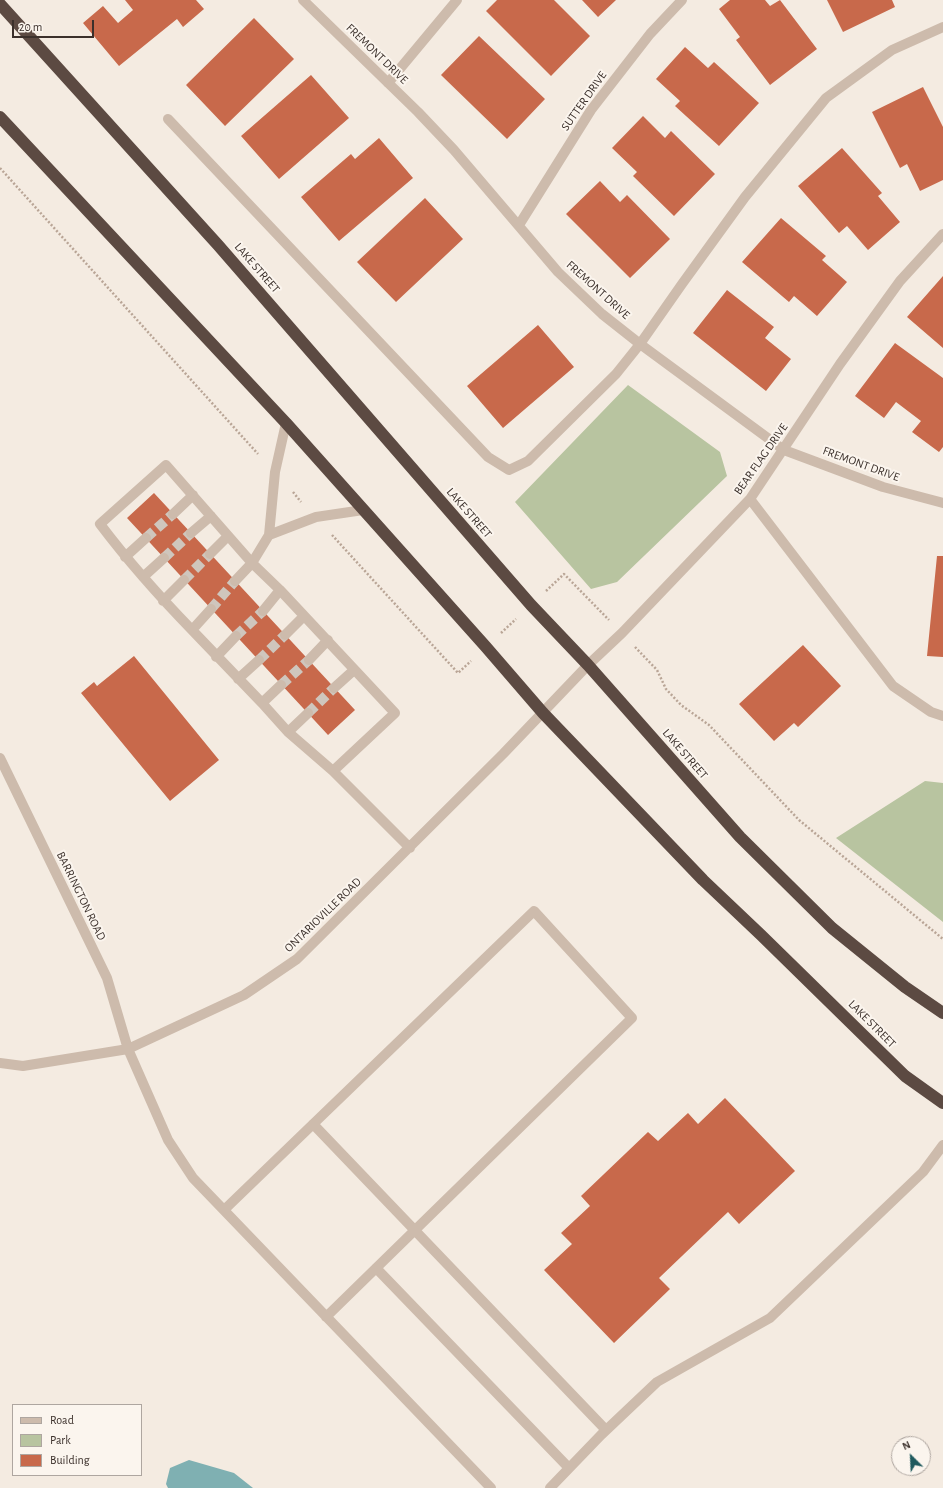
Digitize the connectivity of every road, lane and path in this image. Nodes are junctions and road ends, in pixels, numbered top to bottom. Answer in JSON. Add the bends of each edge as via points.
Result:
{"nodes":[{"id":1,"x":303,"y":0,"type":"edge"},
{"id":2,"x":457,"y":0,"type":"edge"},
{"id":3,"x":682,"y":0,"type":"edge"},
{"id":4,"x":0,"y":4,"type":"edge"},
{"id":5,"x":943,"y":27,"type":"edge"},
{"id":6,"x":388,"y":83,"type":"junction"},
{"id":7,"x":0,"y":117,"type":"edge"},
{"id":8,"x":168,"y":119,"type":"dead end"},
{"id":9,"x":0,"y":168,"type":"edge"},
{"id":10,"x":519,"y":224,"type":"junction"},
{"id":11,"x":943,"y":234,"type":"edge"},
{"id":12,"x":640,"y":344,"type":"junction"},
{"id":13,"x":286,"y":423,"type":"junction"},
{"id":14,"x":784,"y":450,"type":"junction"},
{"id":15,"x":275,"y":472,"type":"junction"},
{"id":16,"x":193,"y":495,"type":"junction"},
{"id":17,"x":750,"y":499,"type":"junction"},
{"id":18,"x":943,"y":503,"type":"edge"},
{"id":19,"x":363,"y":510,"type":"junction"},
{"id":20,"x":173,"y":514,"type":"tunnel mouth"},
{"id":21,"x":211,"y":516,"type":"junction"},
{"id":22,"x":316,"y":517,"type":"junction"},
{"id":23,"x":191,"y":533,"type":"tunnel mouth"},
{"id":24,"x":269,"y":535,"type":"junction"},
{"id":25,"x":228,"y":536,"type":"junction"},
{"id":26,"x":146,"y":538,"type":"tunnel mouth"},
{"id":27,"x":210,"y":554,"type":"tunnel mouth"},
{"id":28,"x":125,"y":557,"type":"junction"},
{"id":29,"x":164,"y":558,"type":"tunnel mouth"},
{"id":30,"x":252,"y":563,"type":"junction"},
{"id":31,"x":564,"y":574,"type":"dead end"},
{"id":32,"x":143,"y":577,"type":"junction"},
{"id":33,"x":184,"y":580,"type":"tunnel mouth"},
{"id":34,"x":235,"y":581,"type":"tunnel mouth"},
{"id":35,"x":280,"y":590,"type":"junction"},
{"id":36,"x":163,"y":601,"type":"junction"},
{"id":37,"x":531,"y":605,"type":"junction"},
{"id":38,"x":211,"y":608,"type":"tunnel mouth"},
{"id":39,"x":263,"y":611,"type":"tunnel mouth"},
{"id":40,"x":304,"y":616,"type":"junction"},
{"id":41,"x":192,"y":630,"type":"junction"},
{"id":42,"x":285,"y":635,"type":"tunnel mouth"},
{"id":43,"x":236,"y":636,"type":"tunnel mouth"},
{"id":44,"x":328,"y":640,"type":"junction"},
{"id":45,"x":486,"y":647,"type":"junction"},
{"id":46,"x":216,"y":657,"type":"junction"},
{"id":47,"x":259,"y":660,"type":"tunnel mouth"},
{"id":48,"x":309,"y":660,"type":"tunnel mouth"},
{"id":49,"x":588,"y":666,"type":"junction"},
{"id":50,"x":354,"y":670,"type":"junction"},
{"id":51,"x":657,"y":670,"type":"dead end"},
{"id":52,"x":238,"y":679,"type":"junction"},
{"id":53,"x":281,"y":685,"type":"tunnel mouth"},
{"id":54,"x":334,"y":688,"type":"tunnel mouth"},
{"id":55,"x":262,"y":703,"type":"junction"},
{"id":56,"x":543,"y":713,"type":"junction"},
{"id":57,"x":308,"y":714,"type":"tunnel mouth"},
{"id":58,"x":943,"y":716,"type":"edge"},
{"id":59,"x":288,"y":732,"type":"junction"},
{"id":60,"x":0,"y":758,"type":"edge"},
{"id":61,"x":333,"y":771,"type":"junction"},
{"id":62,"x":410,"y":848,"type":"junction"},
{"id":63,"x":943,"y":939,"type":"edge"},
{"id":64,"x":943,"y":1013,"type":"edge"},
{"id":65,"x":128,"y":1049,"type":"junction"},
{"id":66,"x":0,"y":1063,"type":"edge"},
{"id":67,"x":943,"y":1103,"type":"edge"},
{"id":68,"x":313,"y":1124,"type":"junction"},
{"id":69,"x":943,"y":1145,"type":"edge"},
{"id":70,"x":224,"y":1210,"type":"junction"},
{"id":71,"x":415,"y":1230,"type":"junction"},
{"id":72,"x":376,"y":1268,"type":"junction"},
{"id":73,"x":326,"y":1317,"type":"junction"},
{"id":74,"x":606,"y":1430,"type":"junction"},
{"id":75,"x":570,"y":1468,"type":"junction"},
{"id":76,"x":491,"y":1488,"type":"edge"},
{"id":77,"x":550,"y":1488,"type":"edge"}],
"edges":[{"from":1,"to":6,"type":"street","name":"FREMONT DRIVE"},
{"from":2,"to":6,"type":"street"},
{"from":3,"to":10,"type":"street","name":"SUTTER DRIVE","via":[[650,34],[591,110]]},
{"from":4,"to":37,"type":"highway","name":"LAKE STREET","via":[[218,245]]},
{"from":5,"to":12,"type":"street","via":[[892,50],[826,98],[745,197]]},
{"from":6,"to":10,"type":"street","name":"FREMONT DRIVE","via":[[454,150]]},
{"from":7,"to":13,"type":"highway","name":"LAKE STREET"},
{"from":8,"to":12,"type":"street","via":[[488,457],[509,470],[528,461],[616,374]]},
{"from":9,"to":15,"type":"path"},
{"from":10,"to":12,"type":"street","name":"FREMONT DRIVE","via":[[558,272],[602,314]]},
{"from":11,"to":14,"type":"street","name":"BEAR FLAG DRIVE","via":[[900,281],[840,364]]},
{"from":12,"to":14,"type":"street","name":"FREMONT DRIVE"},
{"from":13,"to":15,"type":"street"},
{"from":13,"to":19,"type":"highway","name":"LAKE STREET"},
{"from":14,"to":17,"type":"street","name":"BEAR FLAG DRIVE"},
{"from":14,"to":18,"type":"street","name":"FREMONT DRIVE","via":[[883,488]]},
{"from":15,"to":22,"type":"path"},
{"from":15,"to":24,"type":"street"},
{"from":16,"to":20,"type":"street"},
{"from":16,"to":21,"type":"street"},
{"from":16,"to":28,"type":"street","via":[[166,465],[100,524]]},
{"from":17,"to":49,"type":"street","name":"BEAR FLAG DRIVE"},
{"from":17,"to":58,"type":"street","via":[[893,686],[931,712]]},
{"from":19,"to":22,"type":"street"},
{"from":19,"to":45,"type":"highway","name":"LAKE STREET"},
{"from":21,"to":23,"type":"street"},
{"from":21,"to":25,"type":"street"},
{"from":22,"to":24,"type":"street"},
{"from":22,"to":45,"type":"path","via":[[458,673]]},
{"from":24,"to":30,"type":"street"},
{"from":25,"to":27,"type":"street"},
{"from":25,"to":30,"type":"street"},
{"from":26,"to":28,"type":"street"},
{"from":28,"to":32,"type":"street"},
{"from":29,"to":32,"type":"street"},
{"from":30,"to":34,"type":"street"},
{"from":30,"to":35,"type":"street"},
{"from":31,"to":37,"type":"path"},
{"from":32,"to":36,"type":"street"},
{"from":33,"to":36,"type":"street"},
{"from":35,"to":39,"type":"street"},
{"from":35,"to":40,"type":"street"},
{"from":36,"to":41,"type":"street"},
{"from":37,"to":45,"type":"path"},
{"from":37,"to":49,"type":"highway","name":"LAKE STREET"},
{"from":38,"to":41,"type":"street"},
{"from":40,"to":42,"type":"street"},
{"from":40,"to":44,"type":"street"},
{"from":41,"to":46,"type":"street"},
{"from":43,"to":46,"type":"street"},
{"from":44,"to":48,"type":"street"},
{"from":44,"to":50,"type":"street"},
{"from":45,"to":56,"type":"highway","name":"LAKE STREET"},
{"from":46,"to":52,"type":"street"},
{"from":47,"to":52,"type":"street"},
{"from":49,"to":56,"type":"street","name":"BEAR FLAG DRIVE"},
{"from":49,"to":64,"type":"highway","name":"LAKE STREET","via":[[740,837],[832,928],[905,987]]},
{"from":50,"to":54,"type":"street"},
{"from":50,"to":61,"type":"street","via":[[395,713]]},
{"from":51,"to":63,"type":"path","via":[[666,689],[681,705],[709,725],[799,820]]},
{"from":52,"to":55,"type":"street"},
{"from":53,"to":55,"type":"street"},
{"from":55,"to":59,"type":"street"},
{"from":56,"to":62,"type":"street","name":"ONTARIOVILLE ROAD"},
{"from":56,"to":67,"type":"highway","name":"LAKE STREET","via":[[703,880],[905,1076]]},
{"from":57,"to":59,"type":"street"},
{"from":59,"to":61,"type":"street"},
{"from":60,"to":65,"type":"street","name":"BARRINGTON ROAD","via":[[107,978]]},
{"from":61,"to":62,"type":"street"},
{"from":62,"to":65,"type":"street","name":"ONTARIOVILLE ROAD","via":[[297,959],[244,995]]},
{"from":65,"to":66,"type":"street","name":"ONTARIOVILLE ROAD","via":[[23,1066]]},
{"from":65,"to":70,"type":"street","name":"BARRINGTON ROAD","via":[[168,1140],[193,1178]]},
{"from":68,"to":70,"type":"street"},
{"from":68,"to":71,"type":"street"},
{"from":68,"to":71,"type":"street","via":[[534,910],[632,1018]]},
{"from":69,"to":74,"type":"street","via":[[923,1172],[770,1318],[657,1382]]},
{"from":70,"to":73,"type":"street","name":"BARRINGTON ROAD"},
{"from":71,"to":72,"type":"street"},
{"from":71,"to":74,"type":"street"},
{"from":72,"to":73,"type":"street"},
{"from":72,"to":75,"type":"street"},
{"from":73,"to":76,"type":"street","name":"BARRINGTON ROAD"},
{"from":74,"to":75,"type":"street"},
{"from":75,"to":77,"type":"street"}]}
